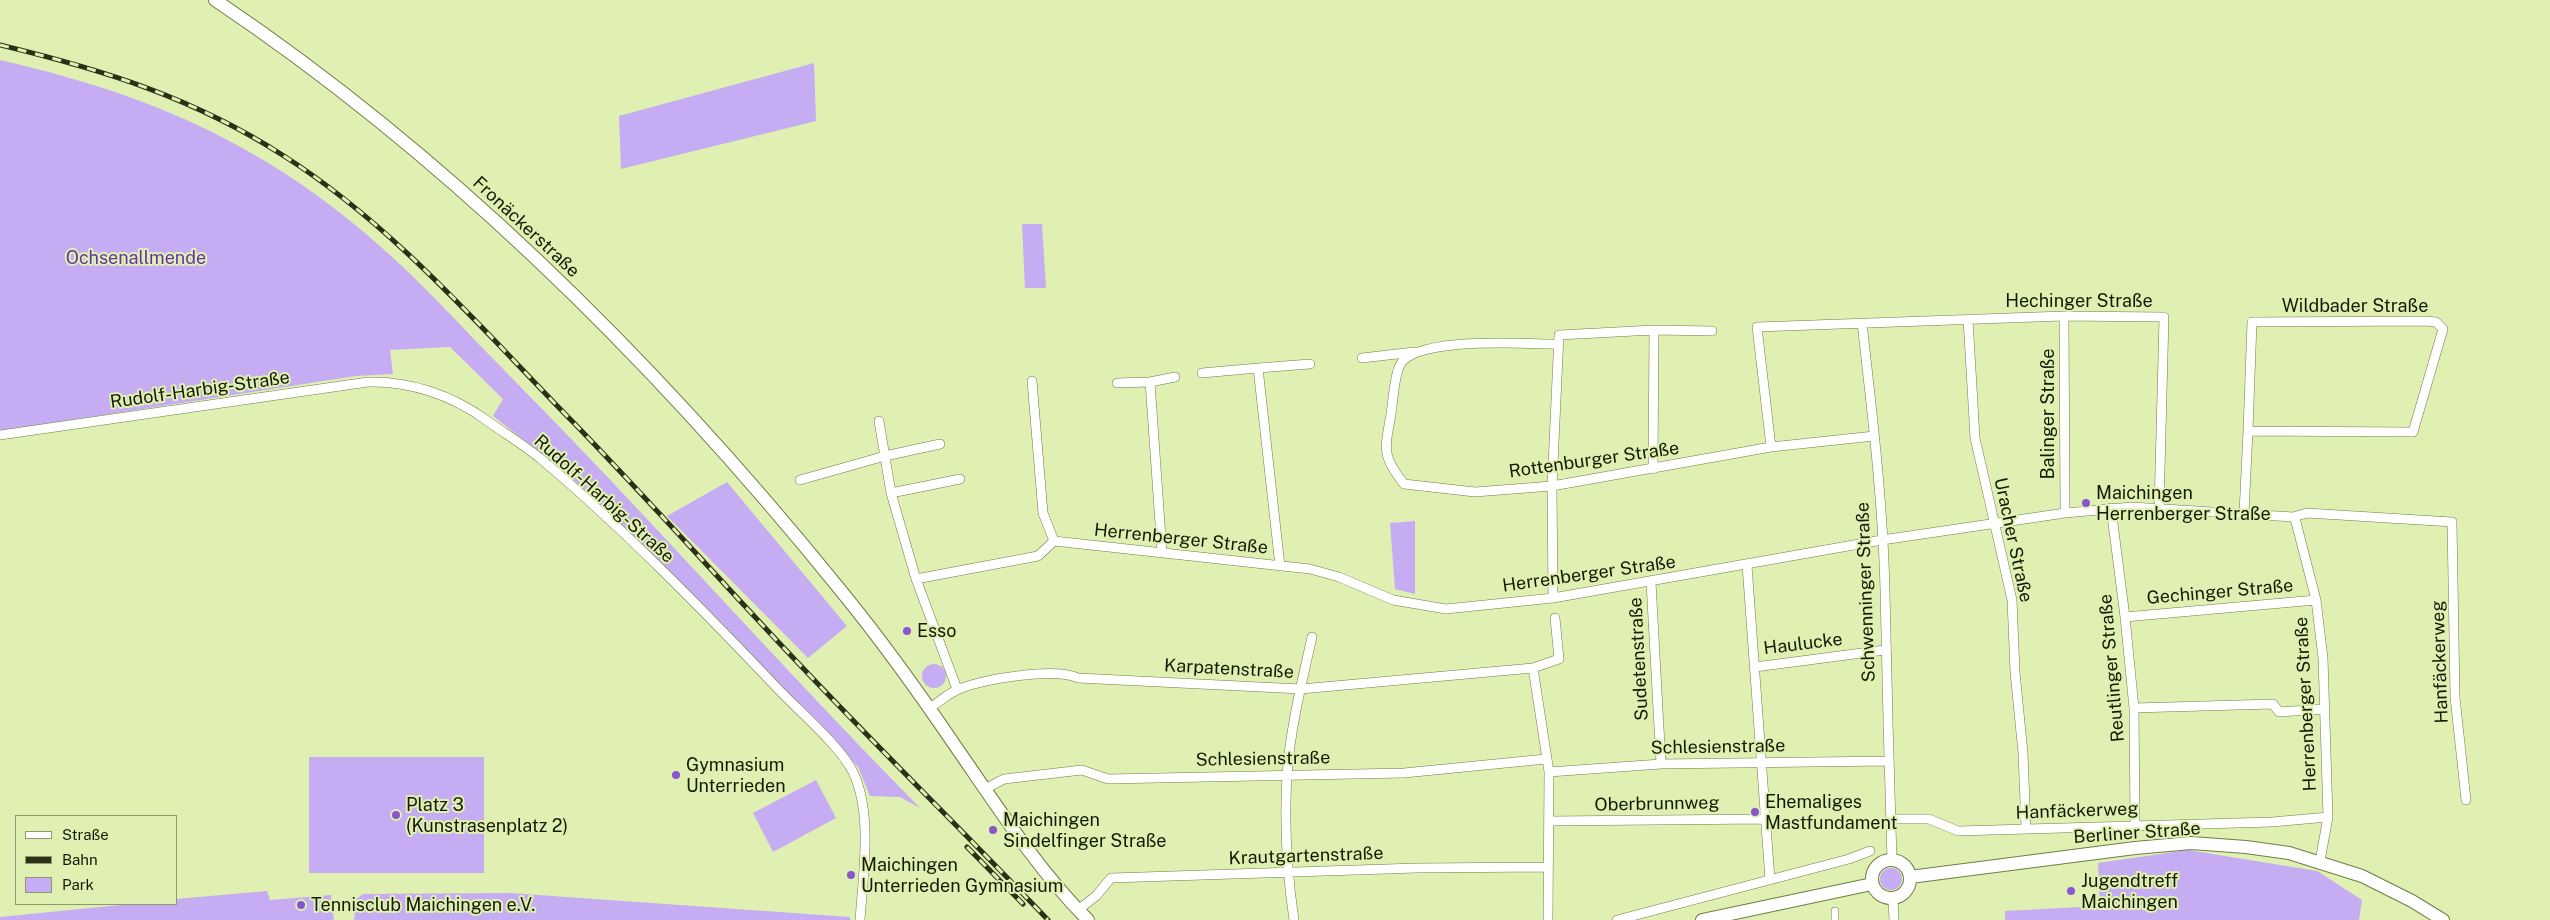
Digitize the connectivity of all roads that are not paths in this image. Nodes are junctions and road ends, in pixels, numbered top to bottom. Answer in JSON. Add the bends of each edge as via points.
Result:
{"nodes":[{"id":1,"x":215,"y":0,"type":"edge"},
{"id":2,"x":2064,"y":316,"type":"junction"},
{"id":3,"x":1968,"y":319,"type":"junction"},
{"id":4,"x":1862,"y":323,"type":"junction"},
{"id":5,"x":1654,"y":330,"type":"junction"},
{"id":6,"x":1712,"y":331,"type":"dead end"},
{"id":7,"x":1558,"y":339,"type":"junction"},
{"id":8,"x":1414,"y":352,"type":"junction"},
{"id":9,"x":1362,"y":358,"type":"dead end"},
{"id":10,"x":1310,"y":364,"type":"dead end"},
{"id":11,"x":1258,"y":368,"type":"junction"},
{"id":12,"x":1202,"y":373,"type":"dead end"},
{"id":13,"x":1175,"y":377,"type":"dead end"},
{"id":14,"x":1032,"y":381,"type":"dead end"},
{"id":15,"x":1150,"y":382,"type":"junction"},
{"id":16,"x":1117,"y":383,"type":"dead end"},
{"id":17,"x":879,"y":421,"type":"dead end"},
{"id":18,"x":2248,"y":431,"type":"junction"},
{"id":19,"x":0,"y":435,"type":"edge"},
{"id":20,"x":1874,"y":436,"type":"junction"},
{"id":21,"x":940,"y":444,"type":"dead end"},
{"id":22,"x":1771,"y":447,"type":"junction"},
{"id":23,"x":885,"y":456,"type":"junction"},
{"id":24,"x":1654,"y":469,"type":"junction"},
{"id":25,"x":960,"y":479,"type":"dead end"},
{"id":26,"x":800,"y":480,"type":"dead end"},
{"id":27,"x":1552,"y":486,"type":"junction"},
{"id":28,"x":891,"y":493,"type":"junction"},
{"id":29,"x":2111,"y":508,"type":"junction"},
{"id":30,"x":2158,"y":509,"type":"junction"},
{"id":31,"x":2065,"y":513,"type":"junction"},
{"id":32,"x":2244,"y":513,"type":"junction"},
{"id":33,"x":2293,"y":517,"type":"junction"},
{"id":34,"x":2452,"y":522,"type":"joint"},
{"id":35,"x":1994,"y":524,"type":"junction"},
{"id":36,"x":1882,"y":540,"type":"junction"},
{"id":37,"x":1054,"y":541,"type":"junction"},
{"id":38,"x":1162,"y":552,"type":"junction"},
{"id":39,"x":1748,"y":565,"type":"junction"},
{"id":40,"x":1280,"y":566,"type":"junction"},
{"id":41,"x":916,"y":580,"type":"junction"},
{"id":42,"x":1651,"y":582,"type":"junction"},
{"id":43,"x":1553,"y":598,"type":"junction"},
{"id":44,"x":2316,"y":600,"type":"junction"},
{"id":45,"x":2126,"y":617,"type":"junction"},
{"id":46,"x":1555,"y":618,"type":"dead end"},
{"id":47,"x":1312,"y":637,"type":"dead end"},
{"id":48,"x":1884,"y":650,"type":"junction"},
{"id":49,"x":1756,"y":667,"type":"junction"},
{"id":50,"x":1533,"y":668,"type":"junction"},
{"id":51,"x":958,"y":689,"type":"junction"},
{"id":52,"x":1300,"y":689,"type":"junction"},
{"id":53,"x":930,"y":708,"type":"junction"},
{"id":54,"x":2134,"y":708,"type":"junction"},
{"id":55,"x":2324,"y":709,"type":"junction"},
{"id":56,"x":1546,"y":759,"type":"junction"},
{"id":57,"x":1888,"y":761,"type":"junction"},
{"id":58,"x":1761,"y":762,"type":"junction"},
{"id":59,"x":1662,"y":764,"type":"junction"},
{"id":60,"x":1549,"y":772,"type":"junction"},
{"id":61,"x":1287,"y":775,"type":"junction"},
{"id":62,"x":985,"y":790,"type":"junction"},
{"id":63,"x":2466,"y":800,"type":"dead end"},
{"id":64,"x":2328,"y":817,"type":"junction"},
{"id":65,"x":1766,"y":819,"type":"junction"},
{"id":66,"x":1890,"y":819,"type":"junction"},
{"id":67,"x":1549,"y":821,"type":"junction"},
{"id":68,"x":2135,"y":825,"type":"junction"},
{"id":69,"x":2026,"y":828,"type":"junction"},
{"id":70,"x":1870,"y":852,"type":"dead end"},
{"id":71,"x":1892,"y":860,"type":"junction"},
{"id":72,"x":2320,"y":861,"type":"junction"},
{"id":73,"x":1547,"y":867,"type":"junction"},
{"id":74,"x":1287,"y":874,"type":"junction"},
{"id":75,"x":1910,"y":877,"type":"junction"},
{"id":76,"x":1770,"y":880,"type":"junction"},
{"id":77,"x":1872,"y":884,"type":"junction"},
{"id":78,"x":1893,"y":898,"type":"junction"},
{"id":79,"x":1078,"y":910,"type":"junction"},
{"id":80,"x":1835,"y":911,"type":"dead end"},
{"id":81,"x":860,"y":920,"type":"edge"},
{"id":82,"x":1088,"y":920,"type":"edge"},
{"id":83,"x":1294,"y":920,"type":"edge"},
{"id":84,"x":1548,"y":920,"type":"edge"},
{"id":85,"x":1617,"y":920,"type":"edge"},
{"id":86,"x":1702,"y":920,"type":"edge"},
{"id":87,"x":1835,"y":920,"type":"edge"},
{"id":88,"x":1894,"y":920,"type":"edge"},
{"id":89,"x":2443,"y":920,"type":"edge"}],
"edges":[{"from":1,"to":53,"type":"main road","name":"Fronäckerstraße","via":[[318,75],[460,189],[634,354],[692,415],[779,516],[844,594]]},
{"from":2,"to":3,"type":"street","name":"Hechinger Straße"},
{"from":2,"to":30,"type":"street","name":"Hechinger Straße","via":[[2164,317]]},
{"from":2,"to":31,"type":"street","name":"Balinger Straße"},
{"from":3,"to":4,"type":"street","name":"Hechinger Straße"},
{"from":3,"to":35,"type":"street","name":"Uracher Straße","via":[[1974,438]]},
{"from":4,"to":20,"type":"street","name":"Schwenninger Straße"},
{"from":4,"to":22,"type":"street","name":"Hechinger Straße","via":[[1757,327]]},
{"from":5,"to":6,"type":"street"},
{"from":5,"to":7,"type":"street"},
{"from":5,"to":24,"type":"street"},
{"from":7,"to":8,"type":"street","via":[[1451,344]]},
{"from":7,"to":27,"type":"street"},
{"from":8,"to":9,"type":"street"},
{"from":8,"to":27,"type":"street","name":"Rottenburger Straße","via":[[1400,365],[1385,447],[1388,465],[1404,484],[1475,492]]},
{"from":10,"to":11,"type":"street"},
{"from":11,"to":12,"type":"street"},
{"from":11,"to":40,"type":"street"},
{"from":13,"to":15,"type":"street"},
{"from":14,"to":37,"type":"street","via":[[1043,513]]},
{"from":15,"to":16,"type":"street"},
{"from":15,"to":38,"type":"street"},
{"from":17,"to":23,"type":"street"},
{"from":18,"to":18,"type":"street","name":"Wildbader Straße","via":[[2252,322],[2430,321],[2443,329],[2413,432]]},
{"from":18,"to":32,"type":"street","name":"Wildbader Straße"},
{"from":19,"to":81,"type":"street","name":"Rudolf-Harbig-Straße","via":[[368,382],[410,385],[450,399],[539,458],[573,488],[705,614],[843,756],[860,787],[864,809]]},
{"from":20,"to":22,"type":"street","name":"Rottenburger Straße"},
{"from":20,"to":36,"type":"street","name":"Schwenninger Straße"},
{"from":21,"to":23,"type":"street"},
{"from":22,"to":24,"type":"street","name":"Rottenburger Straße"},
{"from":23,"to":26,"type":"street"},
{"from":23,"to":28,"type":"street"},
{"from":24,"to":27,"type":"street","name":"Rottenburger Straße"},
{"from":25,"to":28,"type":"street"},
{"from":27,"to":43,"type":"street"},
{"from":28,"to":41,"type":"street"},
{"from":29,"to":30,"type":"street","name":"Herrenberger Straße"},
{"from":29,"to":31,"type":"street","name":"Herrenberger Straße"},
{"from":29,"to":45,"type":"street","name":"Reutlinger Straße"},
{"from":30,"to":32,"type":"street","name":"Herrenberger Straße"},
{"from":31,"to":35,"type":"street","name":"Herrenberger Straße"},
{"from":32,"to":33,"type":"street","name":"Herrenberger Straße"},
{"from":33,"to":34,"type":"street","name":"Herrenberger Straße","via":[[2307,513]]},
{"from":33,"to":44,"type":"street","name":"Herrenberger Straße"},
{"from":34,"to":63,"type":"street","name":"Hanfäckerweg","via":[[2455,697]]},
{"from":35,"to":36,"type":"street","name":"Herrenberger Straße"},
{"from":35,"to":69,"type":"street","name":"Uracher Straße","via":[[2012,600]]},
{"from":36,"to":39,"type":"street","name":"Herrenberger Straße"},
{"from":36,"to":48,"type":"street","name":"Schwenninger Straße"},
{"from":37,"to":38,"type":"street","name":"Herrenberger Straße"},
{"from":37,"to":41,"type":"street","via":[[1038,556]]},
{"from":38,"to":40,"type":"street","name":"Herrenberger Straße"},
{"from":39,"to":42,"type":"street","name":"Herrenberger Straße"},
{"from":39,"to":49,"type":"street","name":"Haulucke"},
{"from":40,"to":43,"type":"street","name":"Herrenberger Straße","via":[[1310,569],[1339,577],[1393,600],[1446,609]]},
{"from":41,"to":51,"type":"street"},
{"from":42,"to":43,"type":"street","name":"Herrenberger Straße"},
{"from":42,"to":59,"type":"street","name":"Sudetenstraße"},
{"from":44,"to":45,"type":"street","name":"Gechinger Straße"},
{"from":44,"to":55,"type":"street","name":"Herrenberger Straße","via":[[2323,658]]},
{"from":45,"to":54,"type":"street","name":"Reutlinger Straße"},
{"from":46,"to":50,"type":"street","via":[[1559,659]]},
{"from":47,"to":52,"type":"street"},
{"from":48,"to":49,"type":"street","name":"Haulucke"},
{"from":48,"to":57,"type":"street","name":"Schwenninger Straße"},
{"from":49,"to":58,"type":"street","name":"Haulucke"},
{"from":50,"to":52,"type":"street","name":"Karpatenstraße"},
{"from":50,"to":56,"type":"street"},
{"from":51,"to":52,"type":"street","name":"Karpatenstraße","via":[[988,680],[1070,675],[1078,678]]},
{"from":51,"to":53,"type":"street","name":"Karpatenstraße"},
{"from":52,"to":61,"type":"street"},
{"from":53,"to":62,"type":"main road","name":"Fronäckerstraße"},
{"from":54,"to":55,"type":"street","via":[[2273,704],[2280,712]]},
{"from":54,"to":68,"type":"street","name":"Reutlinger Straße"},
{"from":55,"to":64,"type":"street","name":"Herrenberger Straße"},
{"from":56,"to":60,"type":"street"},
{"from":56,"to":61,"type":"street","name":"Schlesienstraße","via":[[1404,773]]},
{"from":57,"to":58,"type":"street","name":"Schlesienstraße"},
{"from":57,"to":66,"type":"street","name":"Schwenninger Straße"},
{"from":58,"to":59,"type":"street","name":"Schlesienstraße"},
{"from":58,"to":65,"type":"street","name":"Haulucke"},
{"from":59,"to":60,"type":"street","name":"Schlesienstraße"},
{"from":60,"to":67,"type":"street"},
{"from":61,"to":62,"type":"street","name":"Schlesienstraße","via":[[1108,779],[1082,770],[1004,779]]},
{"from":61,"to":74,"type":"street"},
{"from":62,"to":79,"type":"main road","name":"Fronäckerstraße"},
{"from":64,"to":68,"type":"street","name":"Hanfäckerweg","via":[[2272,822]]},
{"from":64,"to":72,"type":"street","name":"Herrenberger Straße"},
{"from":65,"to":67,"type":"street","name":"Oberbrunnweg"},
{"from":65,"to":76,"type":"street","name":"Haulucke"},
{"from":66,"to":69,"type":"street","name":"Hanfäckerweg","via":[[1929,819],[1958,831]]},
{"from":66,"to":71,"type":"street","name":"Schwenninger Straße"},
{"from":67,"to":73,"type":"street"},
{"from":68,"to":69,"type":"street","name":"Hanfäckerweg"},
{"from":70,"to":76,"type":"street"},
{"from":71,"to":75,"type":"main road","via":[[1904,865]]},
{"from":71,"to":77,"type":"main road","via":[[1876,867]]},
{"from":72,"to":75,"type":"main road","name":"Berliner Straße","via":[[2289,853],[2191,843],[2067,855]]},
{"from":72,"to":89,"type":"main road","name":"Berliner Straße","via":[[2388,888]]},
{"from":73,"to":74,"type":"street","name":"Krautgartenstraße"},
{"from":73,"to":84,"type":"street"},
{"from":74,"to":79,"type":"street","name":"Krautgartenstraße","via":[[1111,878]]},
{"from":74,"to":83,"type":"street"},
{"from":75,"to":78,"type":"main road","via":[[1908,889]]},
{"from":76,"to":85,"type":"street"},
{"from":77,"to":78,"type":"main road","via":[[1878,893]]},
{"from":77,"to":86,"type":"main road"},
{"from":78,"to":88,"type":"street"},
{"from":79,"to":82,"type":"main road","name":"Fronäckerstraße"},
{"from":80,"to":87,"type":"street"}]}
